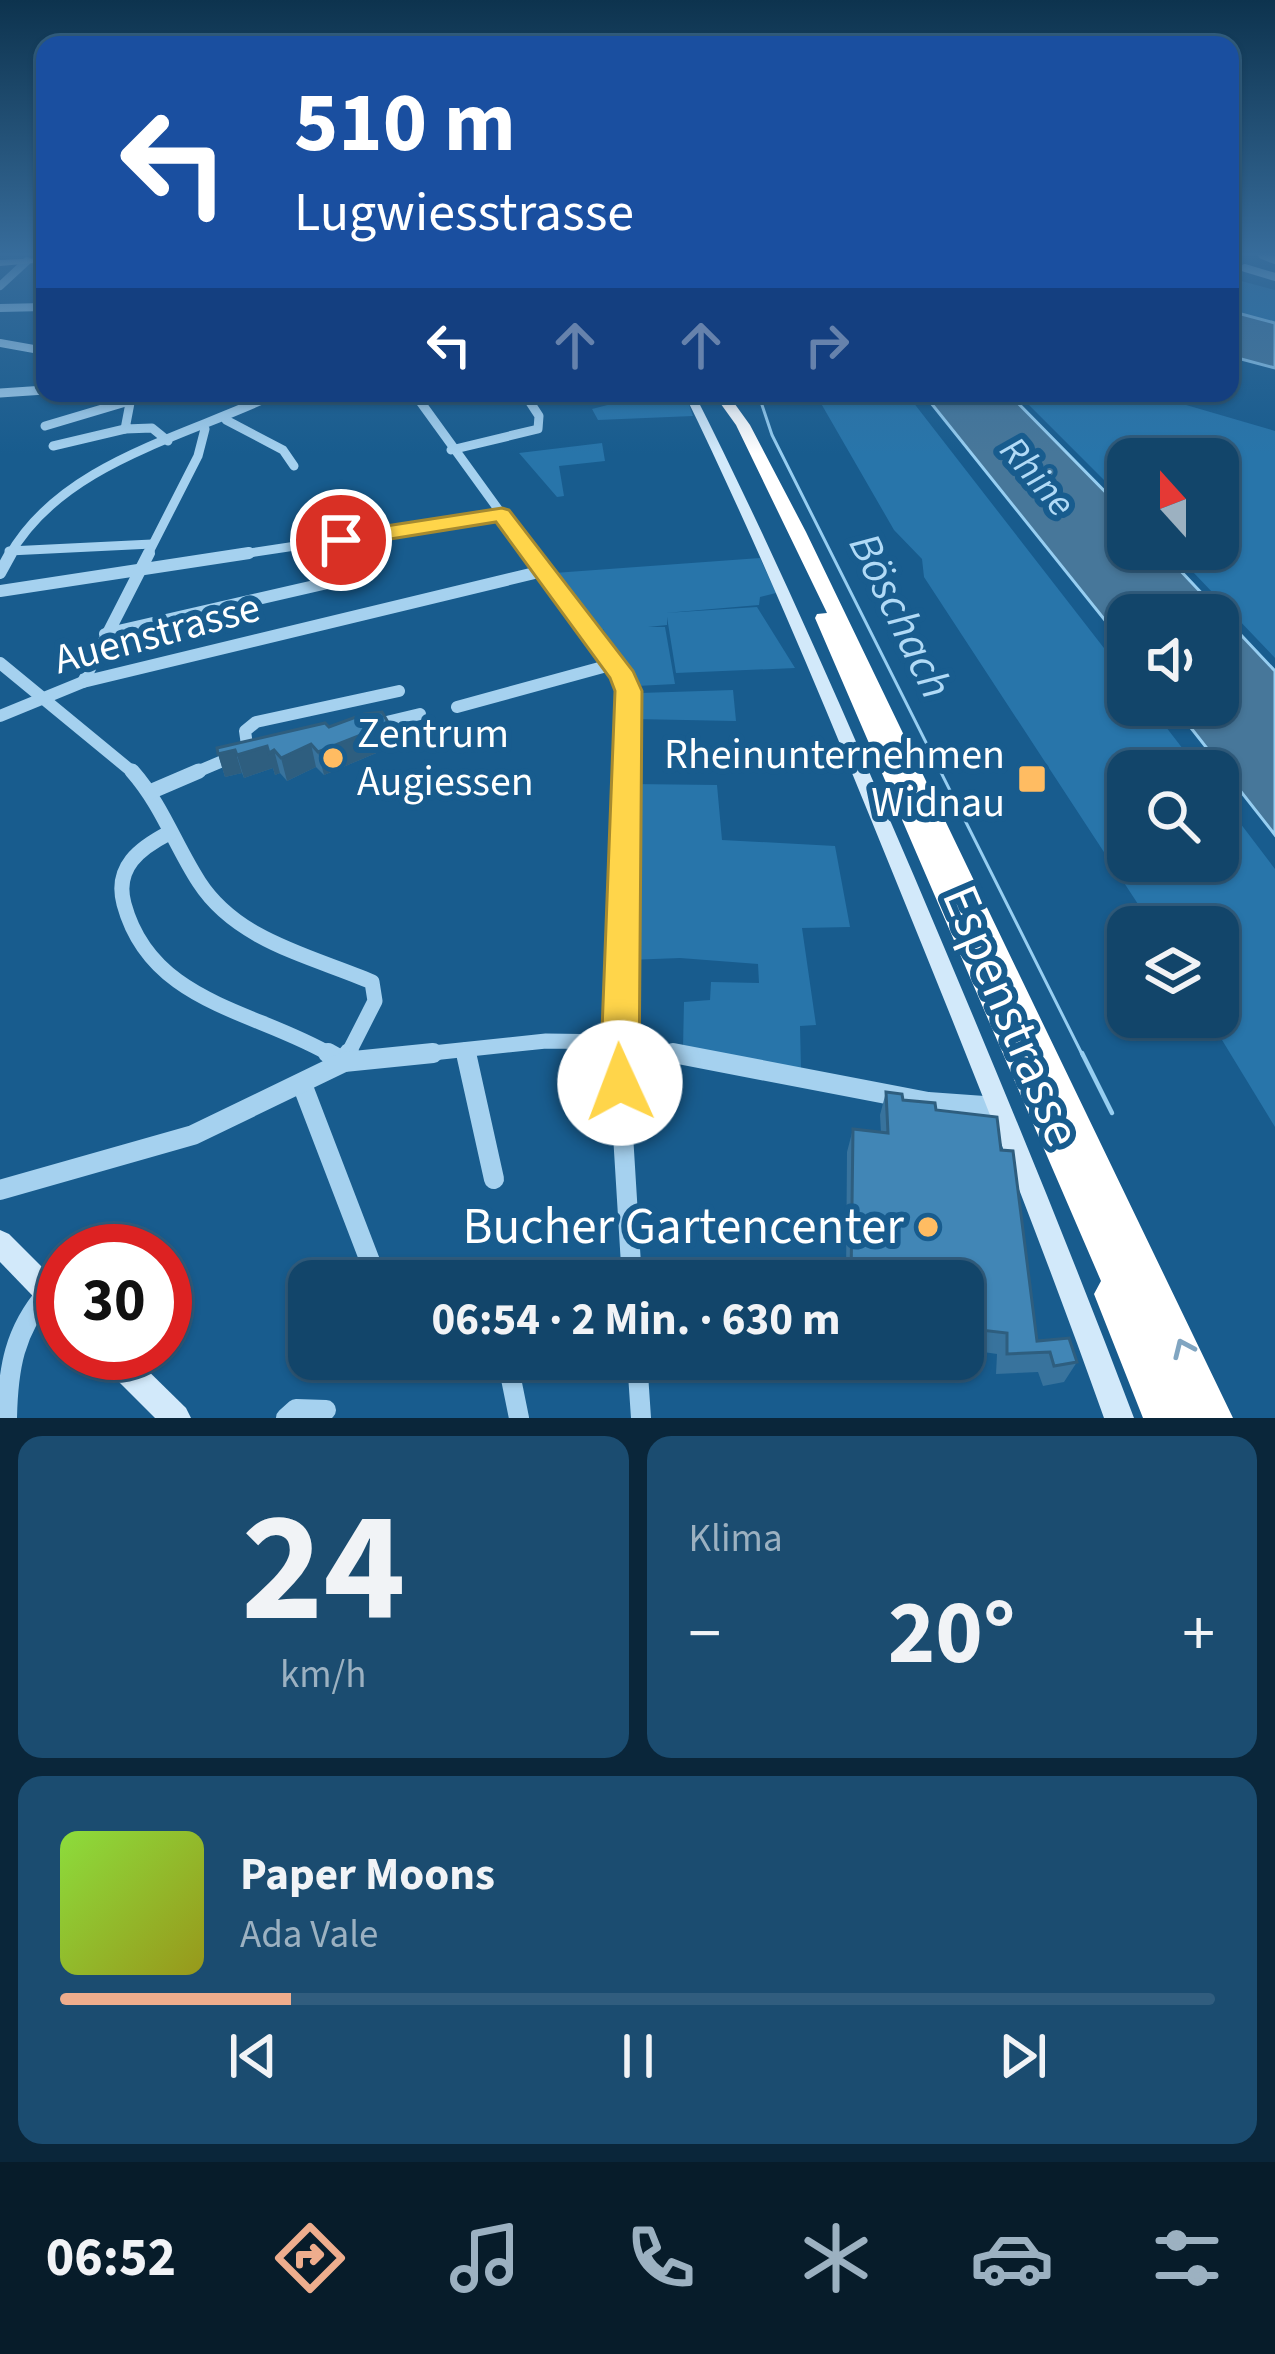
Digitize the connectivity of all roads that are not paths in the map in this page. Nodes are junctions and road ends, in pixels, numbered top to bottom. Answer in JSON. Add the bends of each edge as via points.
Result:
{"nodes":[{"id":1,"x":0,"y":343,"type":"edge"},
{"id":2,"x":36,"y":349,"type":"edge"},
{"id":3,"x":36,"y":391,"type":"edge"},
{"id":4,"x":2,"y":394,"type":"edge"},
{"id":5,"x":112,"y":402,"type":"edge"},
{"id":6,"x":126,"y":402,"type":"edge"},
{"id":7,"x":261,"y":402,"type":"edge"},
{"id":8,"x":420,"y":402,"type":"edge"},
{"id":9,"x":530,"y":402,"type":"edge"},
{"id":10,"x":693,"y":402,"type":"edge"},
{"id":11,"x":715,"y":402,"type":"edge"},
{"id":12,"x":726,"y":402,"type":"edge"},
{"id":13,"x":226,"y":420,"type":"junction"},
{"id":14,"x":45,"y":426,"type":"dead end"},
{"id":15,"x":125,"y":429,"type":"junction"},
{"id":16,"x":205,"y":429,"type":"junction"},
{"id":17,"x":168,"y":441,"type":"junction"},
{"id":18,"x":53,"y":446,"type":"dead end"},
{"id":19,"x":452,"y":450,"type":"junction"},
{"id":20,"x":294,"y":466,"type":"dead end"},
{"id":21,"x":502,"y":515,"type":"junction"},
{"id":22,"x":7,"y":543,"type":"edge"},
{"id":23,"x":152,"y":544,"type":"junction"},
{"id":24,"x":140,"y":571,"type":"junction"},
{"id":25,"x":543,"y":571,"type":"junction"},
{"id":26,"x":0,"y":573,"type":"edge"},
{"id":27,"x":371,"y":573,"type":"dead end"},
{"id":28,"x":0,"y":591,"type":"edge"},
{"id":29,"x":823,"y":614,"type":"junction"},
{"id":30,"x":105,"y":634,"type":"junction"},
{"id":31,"x":0,"y":663,"type":"edge"},
{"id":32,"x":614,"y":664,"type":"junction"},
{"id":33,"x":82,"y":682,"type":"junction"},
{"id":34,"x":399,"y":691,"type":"dead end"},
{"id":35,"x":42,"y":698,"type":"junction"},
{"id":36,"x":457,"y":706,"type":"dead end"},
{"id":37,"x":420,"y":714,"type":"dead end"},
{"id":38,"x":0,"y":716,"type":"edge"},
{"id":39,"x":363,"y":728,"type":"edge"},
{"id":40,"x":259,"y":751,"type":"edge"},
{"id":41,"x":236,"y":756,"type":"junction"},
{"id":42,"x":150,"y":792,"type":"junction"},
{"id":43,"x":169,"y":833,"type":"junction"},
{"id":44,"x":617,"y":1042,"type":"junction"},
{"id":45,"x":465,"y":1050,"type":"junction"},
{"id":46,"x":344,"y":1062,"type":"junction"},
{"id":47,"x":302,"y":1084,"type":"junction"},
{"id":48,"x":1000,"y":1107,"type":"junction"},
{"id":49,"x":494,"y":1179,"type":"dead end"},
{"id":50,"x":0,"y":1190,"type":"edge"},
{"id":51,"x":0,"y":1243,"type":"edge"},
{"id":52,"x":370,"y":1260,"type":"edge"},
{"id":53,"x":631,"y":1260,"type":"edge"},
{"id":54,"x":36,"y":1280,"type":"edge"},
{"id":55,"x":36,"y":1309,"type":"edge"},
{"id":56,"x":137,"y":1380,"type":"edge"},
{"id":57,"x":512,"y":1380,"type":"edge"},
{"id":58,"x":638,"y":1380,"type":"edge"},
{"id":59,"x":326,"y":1410,"type":"dead end"},
{"id":60,"x":7,"y":1418,"type":"edge"},
{"id":61,"x":176,"y":1418,"type":"edge"},
{"id":62,"x":286,"y":1418,"type":"edge"},
{"id":63,"x":518,"y":1418,"type":"edge"},
{"id":64,"x":641,"y":1418,"type":"edge"},
{"id":65,"x":1119,"y":1418,"type":"edge"},
{"id":66,"x":1162,"y":1418,"type":"edge"},
{"id":67,"x":1179,"y":1418,"type":"edge"},
{"id":68,"x":1214,"y":1418,"type":"edge"}],
"edges":[{"from":1,"to":2,"type":"street"},
{"from":3,"to":4,"type":"street"},
{"from":5,"to":14,"type":"street"},
{"from":6,"to":15,"type":"street"},
{"from":7,"to":13,"type":"street"},
{"from":8,"to":19,"type":"street"},
{"from":9,"to":19,"type":"street","via":[[538,429]]},
{"from":10,"to":48,"type":"street","name":"Espenstrasse","via":[[822,678]]},
{"from":11,"to":29,"type":"highway"},
{"from":68,"to":12,"type":"highway","one_way":true,"via":[[799,532]]},
{"from":13,"to":16,"type":"street"},
{"from":13,"to":20,"type":"street","via":[[290,455]]},
{"from":15,"to":17,"type":"street","via":[[152,428]]},
{"from":15,"to":18,"type":"street"},
{"from":16,"to":17,"type":"street"},
{"from":16,"to":23,"type":"street"},
{"from":17,"to":22,"type":"street","via":[[88,480]]},
{"from":19,"to":21,"type":"street"},
{"from":21,"to":24,"type":"street"},
{"from":21,"to":25,"type":"street"},
{"from":22,"to":23,"type":"street"},
{"from":22,"to":26,"type":"street"},
{"from":23,"to":24,"type":"street"},
{"from":24,"to":28,"type":"street"},
{"from":24,"to":30,"type":"street"},
{"from":25,"to":32,"type":"street"},
{"from":25,"to":33,"type":"street","name":"Auenstrasse"},
{"from":27,"to":30,"type":"street"},
{"from":29,"to":66,"type":"highway","via":[[827,644]]},
{"from":29,"to":67,"type":"highway"},
{"from":30,"to":33,"type":"street"},
{"from":31,"to":35,"type":"street"},
{"from":32,"to":36,"type":"street"},
{"from":32,"to":44,"type":"street","via":[[628,691]]},
{"from":33,"to":35,"type":"street","name":"Auenstrasse"},
{"from":34,"to":41,"type":"street","via":[[256,722]]},
{"from":35,"to":38,"type":"street","name":"Auenstrasse"},
{"from":35,"to":42,"type":"street"},
{"from":37,"to":39,"type":"street"},
{"from":40,"to":41,"type":"street"},
{"from":41,"to":42,"type":"street"},
{"from":42,"to":43,"type":"street"},
{"from":43,"to":46,"type":"street","via":[[224,912],[372,982],[375,1001]]},
{"from":43,"to":46,"type":"street","via":[[136,852],[122,872],[123,899],[145,948],[185,991]]},
{"from":44,"to":45,"type":"street"},
{"from":44,"to":48,"type":"street","via":[[928,1102]]},
{"from":44,"to":53,"type":"street"},
{"from":45,"to":46,"type":"street"},
{"from":45,"to":49,"type":"street"},
{"from":46,"to":47,"type":"street"},
{"from":47,"to":50,"type":"street","via":[[193,1136]]},
{"from":47,"to":52,"type":"street"},
{"from":48,"to":65,"type":"street","name":"Espenstrasse"},
{"from":51,"to":54,"type":"street"},
{"from":55,"to":60,"type":"street","via":[[14,1339]]},
{"from":56,"to":61,"type":"street"},
{"from":57,"to":63,"type":"street"},
{"from":58,"to":64,"type":"street"},
{"from":59,"to":62,"type":"street","via":[[296,1409]]}]}
